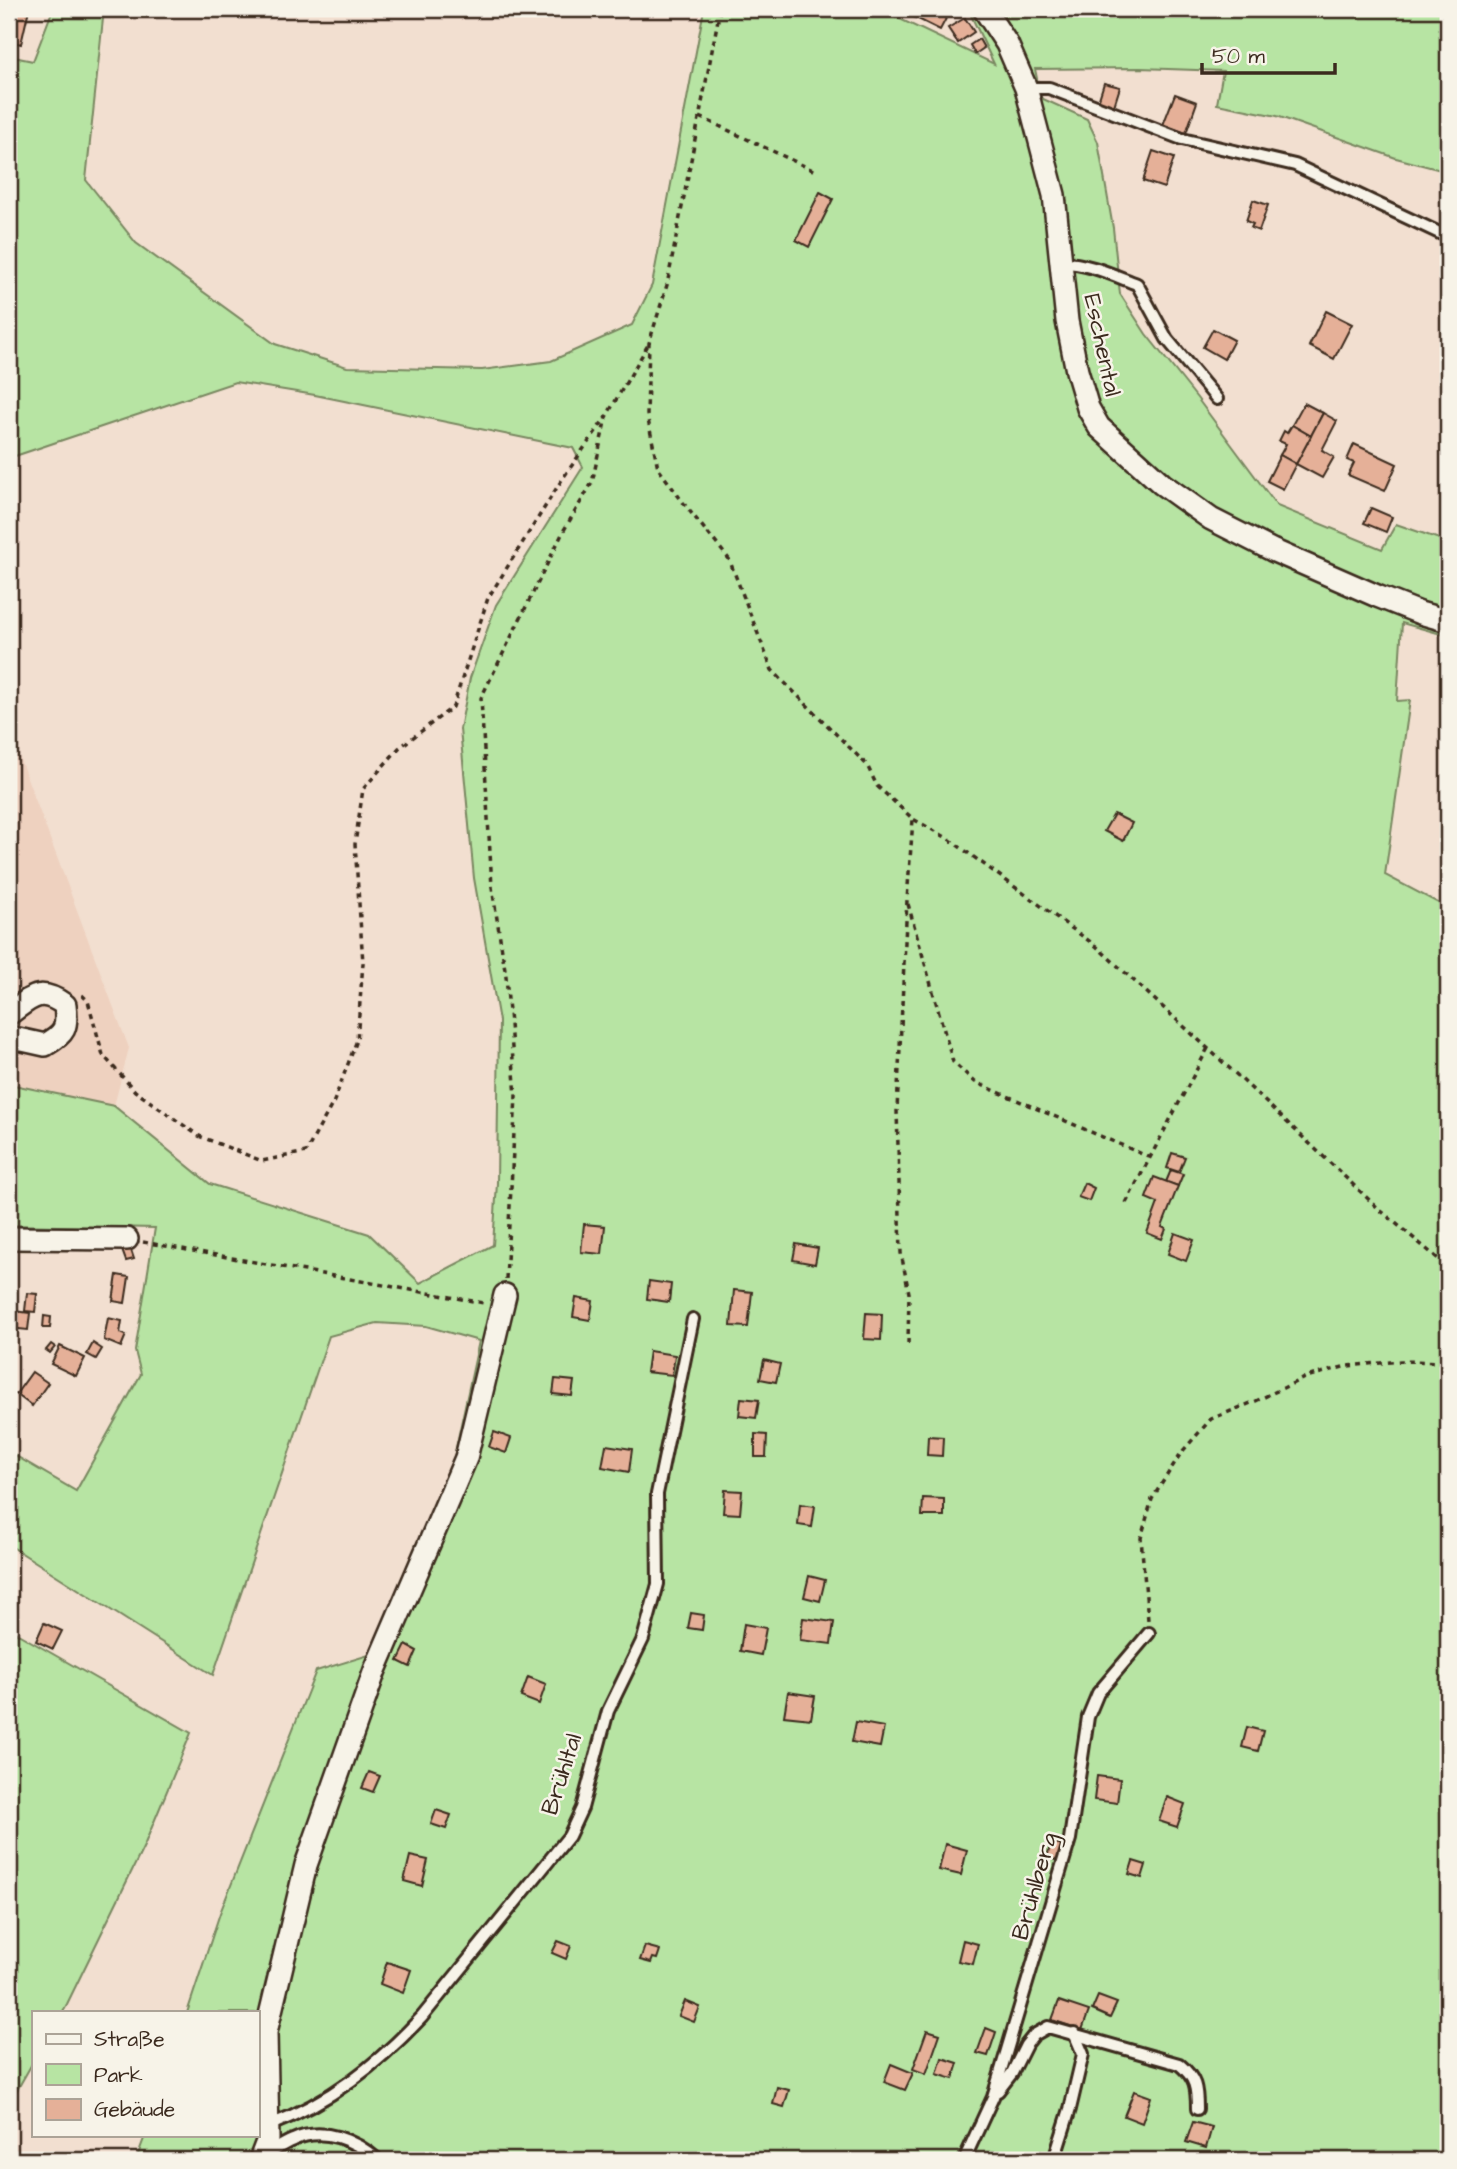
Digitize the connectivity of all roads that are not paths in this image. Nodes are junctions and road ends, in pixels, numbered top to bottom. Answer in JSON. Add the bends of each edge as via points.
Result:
{"nodes":[{"id":1,"x":984,"y":9,"type":"edge"},
{"id":2,"x":1026,"y":88,"type":"junction"},
{"id":3,"x":1448,"y":237,"type":"edge"},
{"id":4,"x":1063,"y":263,"type":"junction"},
{"id":5,"x":1217,"y":399,"type":"dead end"},
{"id":6,"x":1448,"y":621,"type":"edge"},
{"id":7,"x":9,"y":1014,"type":"edge"},
{"id":8,"x":9,"y":1037,"type":"edge"},
{"id":9,"x":9,"y":1238,"type":"edge"},
{"id":10,"x":127,"y":1238,"type":"road end"},
{"id":11,"x":504,"y":1300,"type":"road end"},
{"id":12,"x":693,"y":1319,"type":"dead end"},
{"id":13,"x":1149,"y":1633,"type":"road end"},
{"id":14,"x":1074,"y":2033,"type":"junction"},
{"id":15,"x":993,"y":2097,"type":"junction"},
{"id":16,"x":1197,"y":2109,"type":"dead end"},
{"id":17,"x":268,"y":2126,"type":"junction"},
{"id":18,"x":261,"y":2159,"type":"edge"},
{"id":19,"x":378,"y":2160,"type":"edge"},
{"id":20,"x":964,"y":2160,"type":"edge"},
{"id":21,"x":1054,"y":2160,"type":"edge"}],
"edges":[{"from":1,"to":2,"type":"street","name":"Eschental","via":[[1007,44]]},
{"from":2,"to":3,"type":"lane","via":[[1049,88],[1182,139],[1295,165]]},
{"from":2,"to":4,"type":"street","name":"Eschental","via":[[1054,195]]},
{"from":4,"to":5,"type":"lane","via":[[1136,284],[1167,339]]},
{"from":4,"to":6,"type":"street","name":"Eschental","via":[[1067,321],[1083,393],[1099,427],[1117,445],[1211,519],[1377,596]]},
{"from":7,"to":8,"type":"street","via":[[35,995],[52,995],[65,1005],[67,1022],[60,1036],[45,1045]]},
{"from":9,"to":10,"type":"street"},
{"from":11,"to":17,"type":"street","via":[[466,1458],[375,1670],[306,1866],[266,2032]]},
{"from":12,"to":17,"type":"lane","name":"Brühltal","via":[[657,1494],[658,1584],[643,1639],[608,1711],[582,1808],[569,1836],[396,2044],[336,2093]]},
{"from":13,"to":15,"type":"lane","name":"Brühlberg","via":[[1098,1693],[1088,1717],[1070,1839]]},
{"from":14,"to":15,"type":"lane","via":[[1048,2027],[1034,2035]]},
{"from":14,"to":16,"type":"lane","via":[[1179,2064],[1191,2074]]},
{"from":14,"to":21,"type":"lane","via":[[1083,2054]]},
{"from":15,"to":20,"type":"lane","name":"Brühlberg"},
{"from":17,"to":18,"type":"street"},
{"from":18,"to":19,"type":"lane","via":[[294,2139],[324,2133],[343,2138]]}]}
